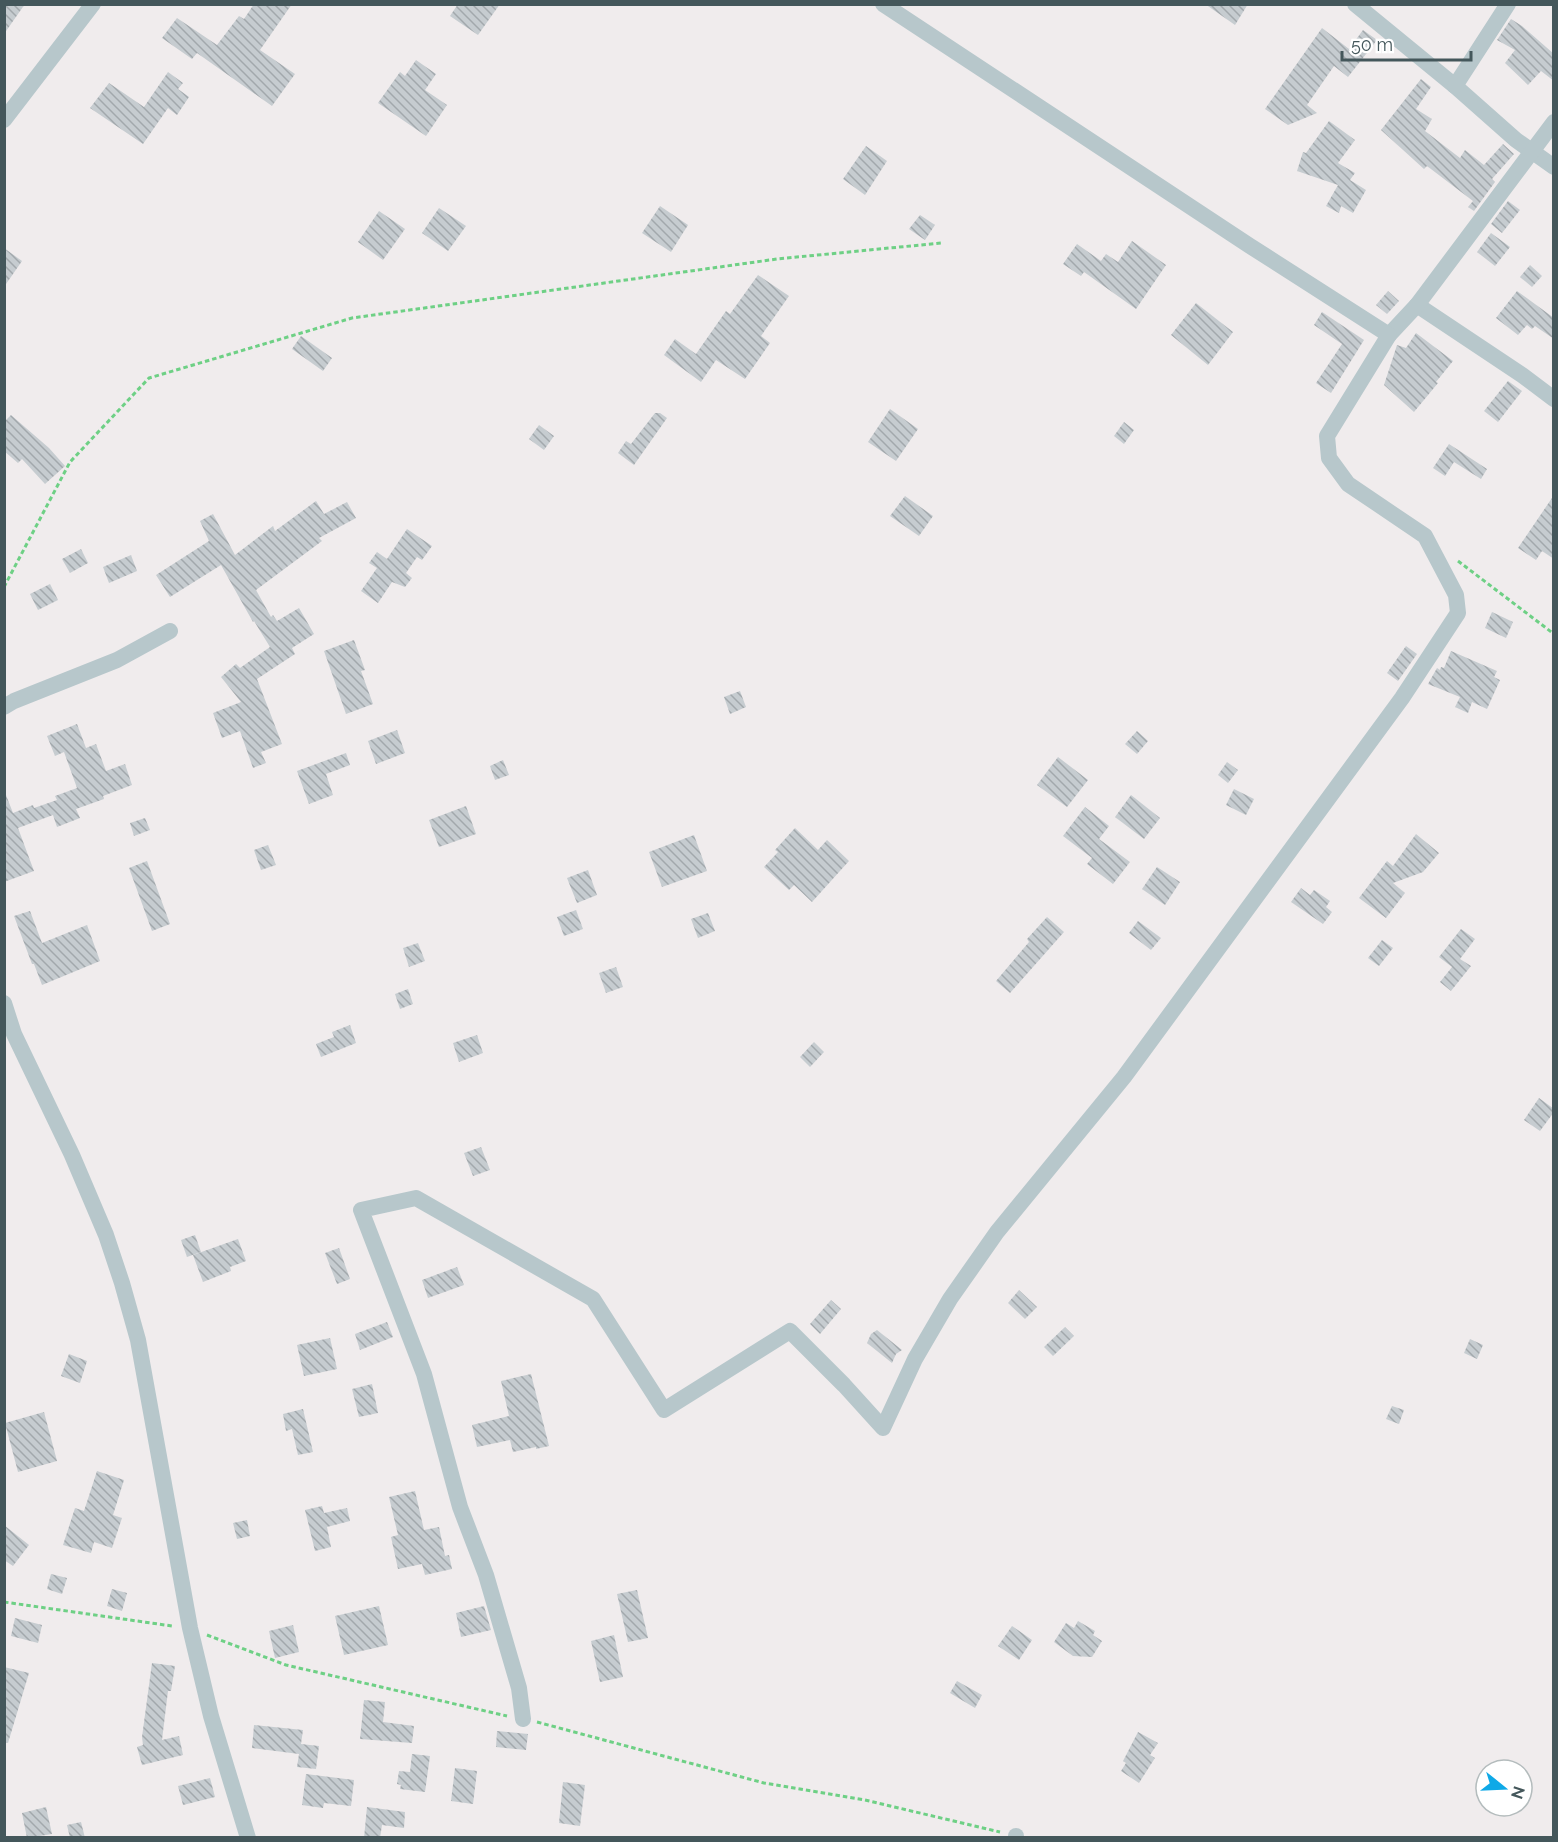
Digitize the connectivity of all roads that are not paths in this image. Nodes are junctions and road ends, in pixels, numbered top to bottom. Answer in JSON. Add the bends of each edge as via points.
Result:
{"nodes":[{"id":1,"x":93,"y":4,"type":"edge"},
{"id":2,"x":884,"y":4,"type":"edge"},
{"id":3,"x":1355,"y":4,"type":"edge"},
{"id":4,"x":1508,"y":4,"type":"edge"},
{"id":5,"x":1455,"y":86,"type":"junction"},
{"id":6,"x":4,"y":120,"type":"edge"},
{"id":7,"x":1554,"y":122,"type":"edge"},
{"id":8,"x":1532,"y":151,"type":"junction"},
{"id":9,"x":1554,"y":166,"type":"edge"},
{"id":10,"x":1417,"y":305,"type":"junction"},
{"id":11,"x":1389,"y":335,"type":"junction"},
{"id":12,"x":1554,"y":399,"type":"edge"},
{"id":13,"x":170,"y":631,"type":"dead end"},
{"id":14,"x":4,"y":707,"type":"edge"},
{"id":15,"x":4,"y":1003,"type":"edge"},
{"id":16,"x":523,"y":1719,"type":"dead end"},
{"id":17,"x":248,"y":1838,"type":"edge"}],
"edges":[{"from":1,"to":6,"type":"street"},
{"from":2,"to":11,"type":"street"},
{"from":3,"to":5,"type":"street"},
{"from":4,"to":5,"type":"street"},
{"from":5,"to":8,"type":"street"},
{"from":7,"to":8,"type":"street"},
{"from":8,"to":9,"type":"street"},
{"from":8,"to":10,"type":"street"},
{"from":10,"to":11,"type":"street"},
{"from":10,"to":12,"type":"street"},
{"from":11,"to":16,"type":"street","via":[[1327,436],[1329,458],[1348,484],[1425,536],[1456,595],[1458,613],[1402,698],[1124,1077],[997,1232],[950,1299],[915,1359],[883,1428],[790,1331],[664,1410],[592,1299],[416,1197],[361,1210],[424,1374],[460,1507],[490,1586],[519,1688]]},
{"from":13,"to":14,"type":"street","via":[[117,660]]},
{"from":15,"to":17,"type":"street","via":[[14,1034],[94,1205],[122,1283],[138,1340],[190,1629]]}]}
